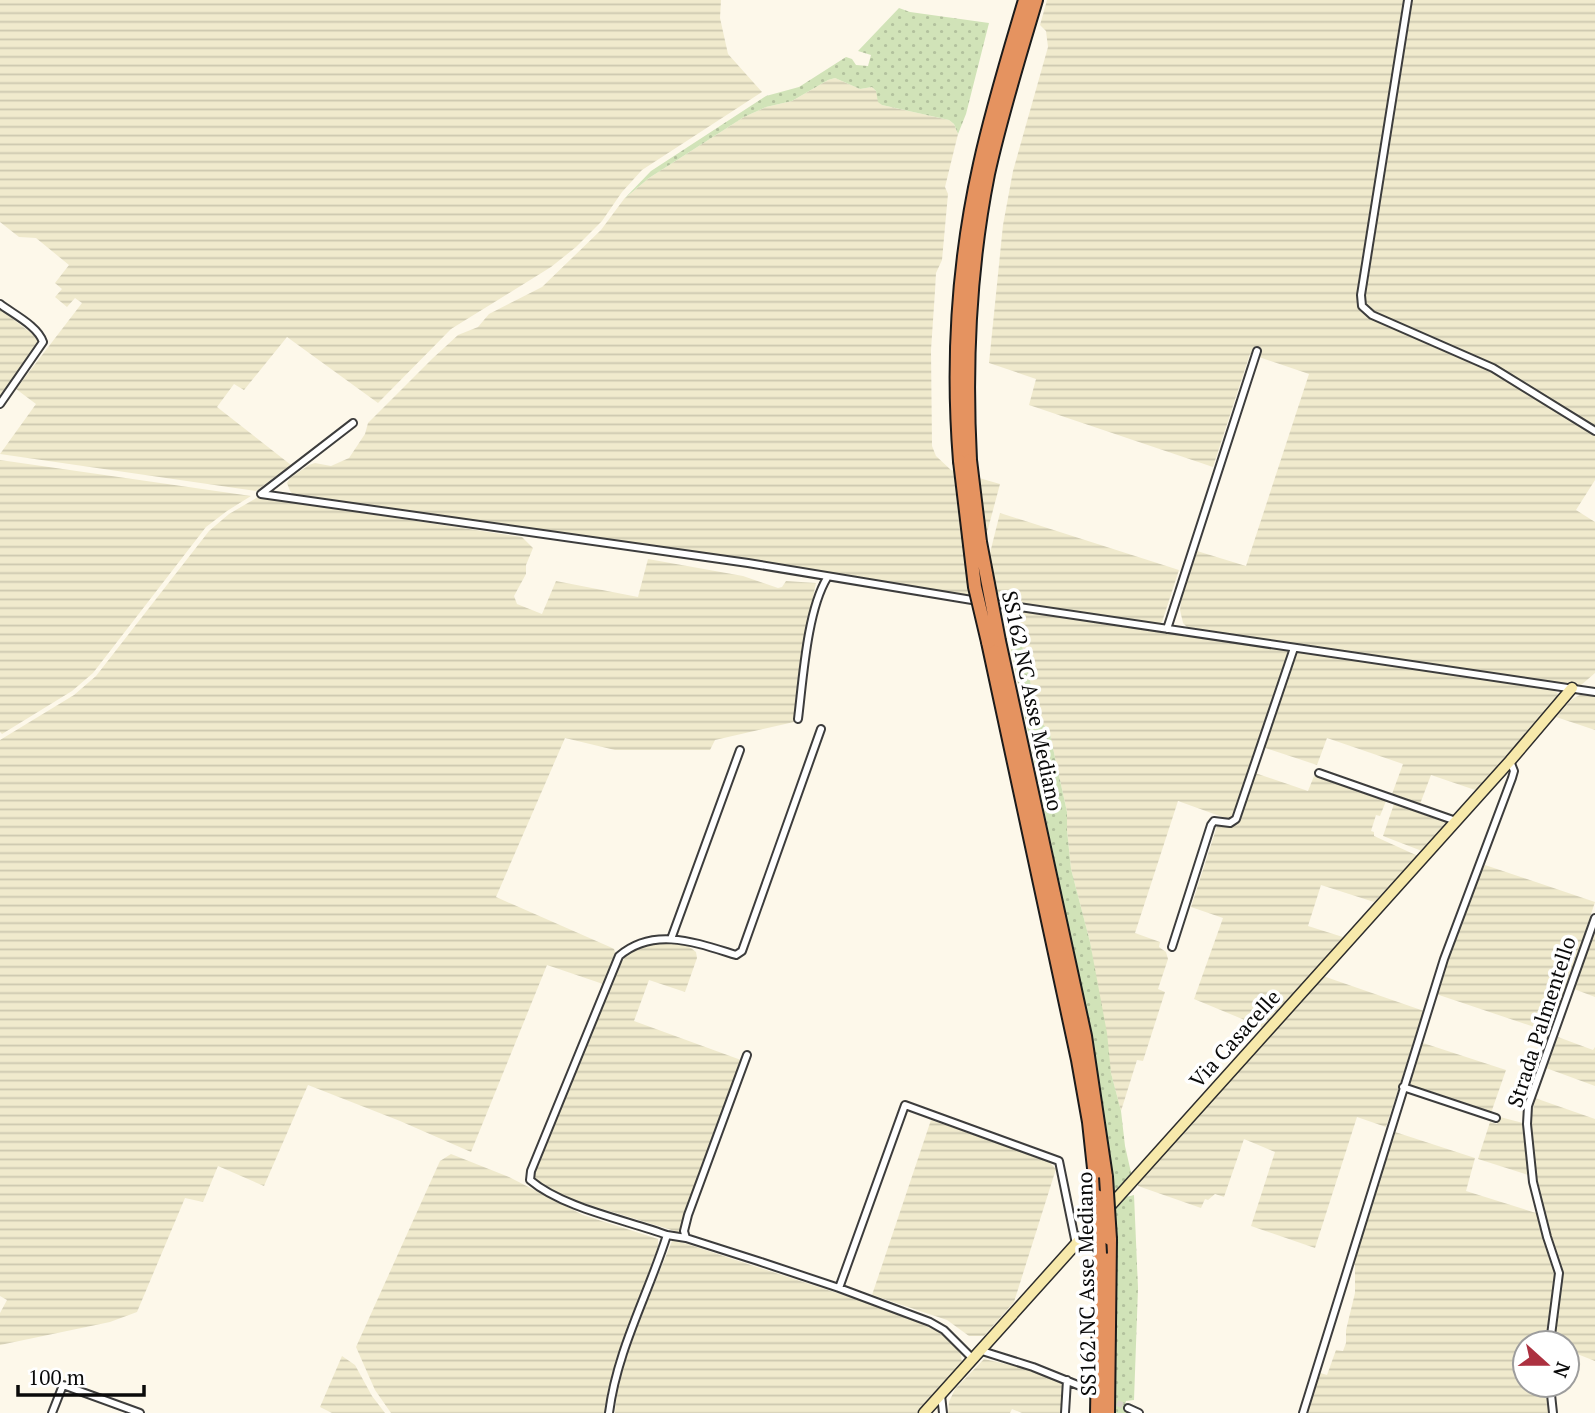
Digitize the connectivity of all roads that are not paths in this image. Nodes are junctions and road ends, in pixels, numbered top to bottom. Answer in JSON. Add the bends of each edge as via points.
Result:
{"nodes":[{"id":1,"x":1025,"y":0,"type":"edge"},
{"id":2,"x":1036,"y":0,"type":"edge"},
{"id":3,"x":1408,"y":0,"type":"edge"},
{"id":4,"x":1021,"y":32,"type":"junction"},
{"id":5,"x":0,"y":304,"type":"edge"},
{"id":6,"x":1257,"y":351,"type":"dead end"},
{"id":7,"x":0,"y":404,"type":"edge"},
{"id":8,"x":353,"y":423,"type":"dead end"},
{"id":9,"x":1595,"y":431,"type":"edge"},
{"id":10,"x":827,"y":578,"type":"junction"},
{"id":11,"x":1167,"y":629,"type":"junction"},
{"id":12,"x":993,"y":642,"type":"junction"},
{"id":13,"x":1294,"y":648,"type":"junction"},
{"id":14,"x":1572,"y":688,"type":"junction"},
{"id":15,"x":1595,"y":692,"type":"edge"},
{"id":16,"x":798,"y":719,"type":"dead end"},
{"id":17,"x":821,"y":729,"type":"dead end"},
{"id":18,"x":740,"y":750,"type":"dead end"},
{"id":19,"x":1510,"y":761,"type":"junction"},
{"id":20,"x":1319,"y":773,"type":"dead end"},
{"id":21,"x":1456,"y":821,"type":"junction"},
{"id":22,"x":1595,"y":918,"type":"edge"},
{"id":23,"x":671,"y":939,"type":"junction"},
{"id":24,"x":1172,"y":947,"type":"dead end"},
{"id":25,"x":747,"y":1055,"type":"dead end"},
{"id":26,"x":1403,"y":1087,"type":"junction"},
{"id":27,"x":1496,"y":1118,"type":"dead end"},
{"id":28,"x":667,"y":1235,"type":"junction"},
{"id":29,"x":685,"y":1238,"type":"junction"},
{"id":30,"x":1076,"y":1246,"type":"junction"},
{"id":31,"x":839,"y":1287,"type":"junction"},
{"id":32,"x":1552,"y":1329,"type":"edge"},
{"id":33,"x":982,"y":1351,"type":"junction"},
{"id":34,"x":974,"y":1360,"type":"junction"},
{"id":35,"x":1068,"y":1380,"type":"junction"},
{"id":36,"x":1086,"y":1388,"type":"dead end"},
{"id":37,"x":941,"y":1395,"type":"junction"},
{"id":38,"x":1128,"y":1408,"type":"dead end"},
{"id":39,"x":52,"y":1413,"type":"edge"},
{"id":40,"x":140,"y":1413,"type":"edge"},
{"id":41,"x":609,"y":1413,"type":"edge"},
{"id":42,"x":924,"y":1413,"type":"edge"},
{"id":43,"x":943,"y":1413,"type":"edge"},
{"id":44,"x":1065,"y":1413,"type":"edge"},
{"id":45,"x":1097,"y":1413,"type":"edge"},
{"id":46,"x":1108,"y":1413,"type":"edge"},
{"id":47,"x":1139,"y":1413,"type":"edge"},
{"id":48,"x":1303,"y":1413,"type":"edge"}],
"edges":[{"from":1,"to":4,"type":"highway","name":"SS162 NC Asse Mediano"},
{"from":2,"to":4,"type":"highway","name":"SS162 NC Asse Mediano"},
{"from":3,"to":9,"type":"street","via":[[1360,295],[1362,306],[1372,315],[1493,368]]},
{"from":4,"to":12,"type":"highway","name":"SS162 NC Asse Mediano","bridge":true,"via":[[988,174],[964,309],[965,461]]},
{"from":5,"to":7,"type":"street","via":[[43,342]]},
{"from":6,"to":11,"type":"street"},
{"from":8,"to":10,"type":"street","via":[[261,494]]},
{"from":10,"to":11,"type":"street"},
{"from":10,"to":16,"type":"street","via":[[811,628]]},
{"from":11,"to":13,"type":"street"},
{"from":12,"to":45,"type":"highway","name":"SS162 NC Asse Mediano","bridge":true,"via":[[1089,1122],[1100,1254]]},
{"from":12,"to":46,"type":"highway","name":"SS162 NC Asse Mediano","bridge":true,"via":[[1085,1036],[1106,1177],[1110,1239]]},
{"from":13,"to":14,"type":"street"},
{"from":13,"to":24,"type":"street","via":[[1236,819],[1211,825]]},
{"from":14,"to":15,"type":"street"},
{"from":14,"to":19,"type":"street","name":"Via Casacelle"},
{"from":17,"to":23,"type":"street","via":[[740,954]]},
{"from":18,"to":23,"type":"street"},
{"from":19,"to":21,"type":"street","name":"Via Casacelle"},
{"from":19,"to":26,"type":"street","via":[[1512,778],[1444,959]]},
{"from":20,"to":21,"type":"street"},
{"from":21,"to":30,"type":"street","name":"Via Casacelle"},
{"from":22,"to":32,"type":"street","name":"Strada Palmentello","via":[[1528,1106],[1533,1182],[1559,1273]]},
{"from":23,"to":28,"type":"street","via":[[641,942],[619,956],[530,1181],[587,1209]]},
{"from":25,"to":29,"type":"street","via":[[688,1215]]},
{"from":26,"to":27,"type":"street"},
{"from":26,"to":48,"type":"street"},
{"from":28,"to":29,"type":"street"},
{"from":28,"to":41,"type":"street","via":[[622,1352]]},
{"from":29,"to":31,"type":"street"},
{"from":30,"to":31,"type":"street","via":[[1059,1161],[905,1105]]},
{"from":30,"to":33,"type":"street","name":"Via Casacelle"},
{"from":31,"to":34,"type":"street","via":[[930,1322]]},
{"from":33,"to":34,"type":"street","name":"Via Casacelle"},
{"from":33,"to":35,"type":"street"},
{"from":34,"to":37,"type":"street","name":"Via Casacelle"},
{"from":35,"to":36,"type":"street"},
{"from":35,"to":44,"type":"street"},
{"from":37,"to":42,"type":"street","name":"Via Casacelle"},
{"from":37,"to":43,"type":"street"},
{"from":38,"to":47,"type":"street"},
{"from":39,"to":40,"type":"street","via":[[63,1385]]}]}
